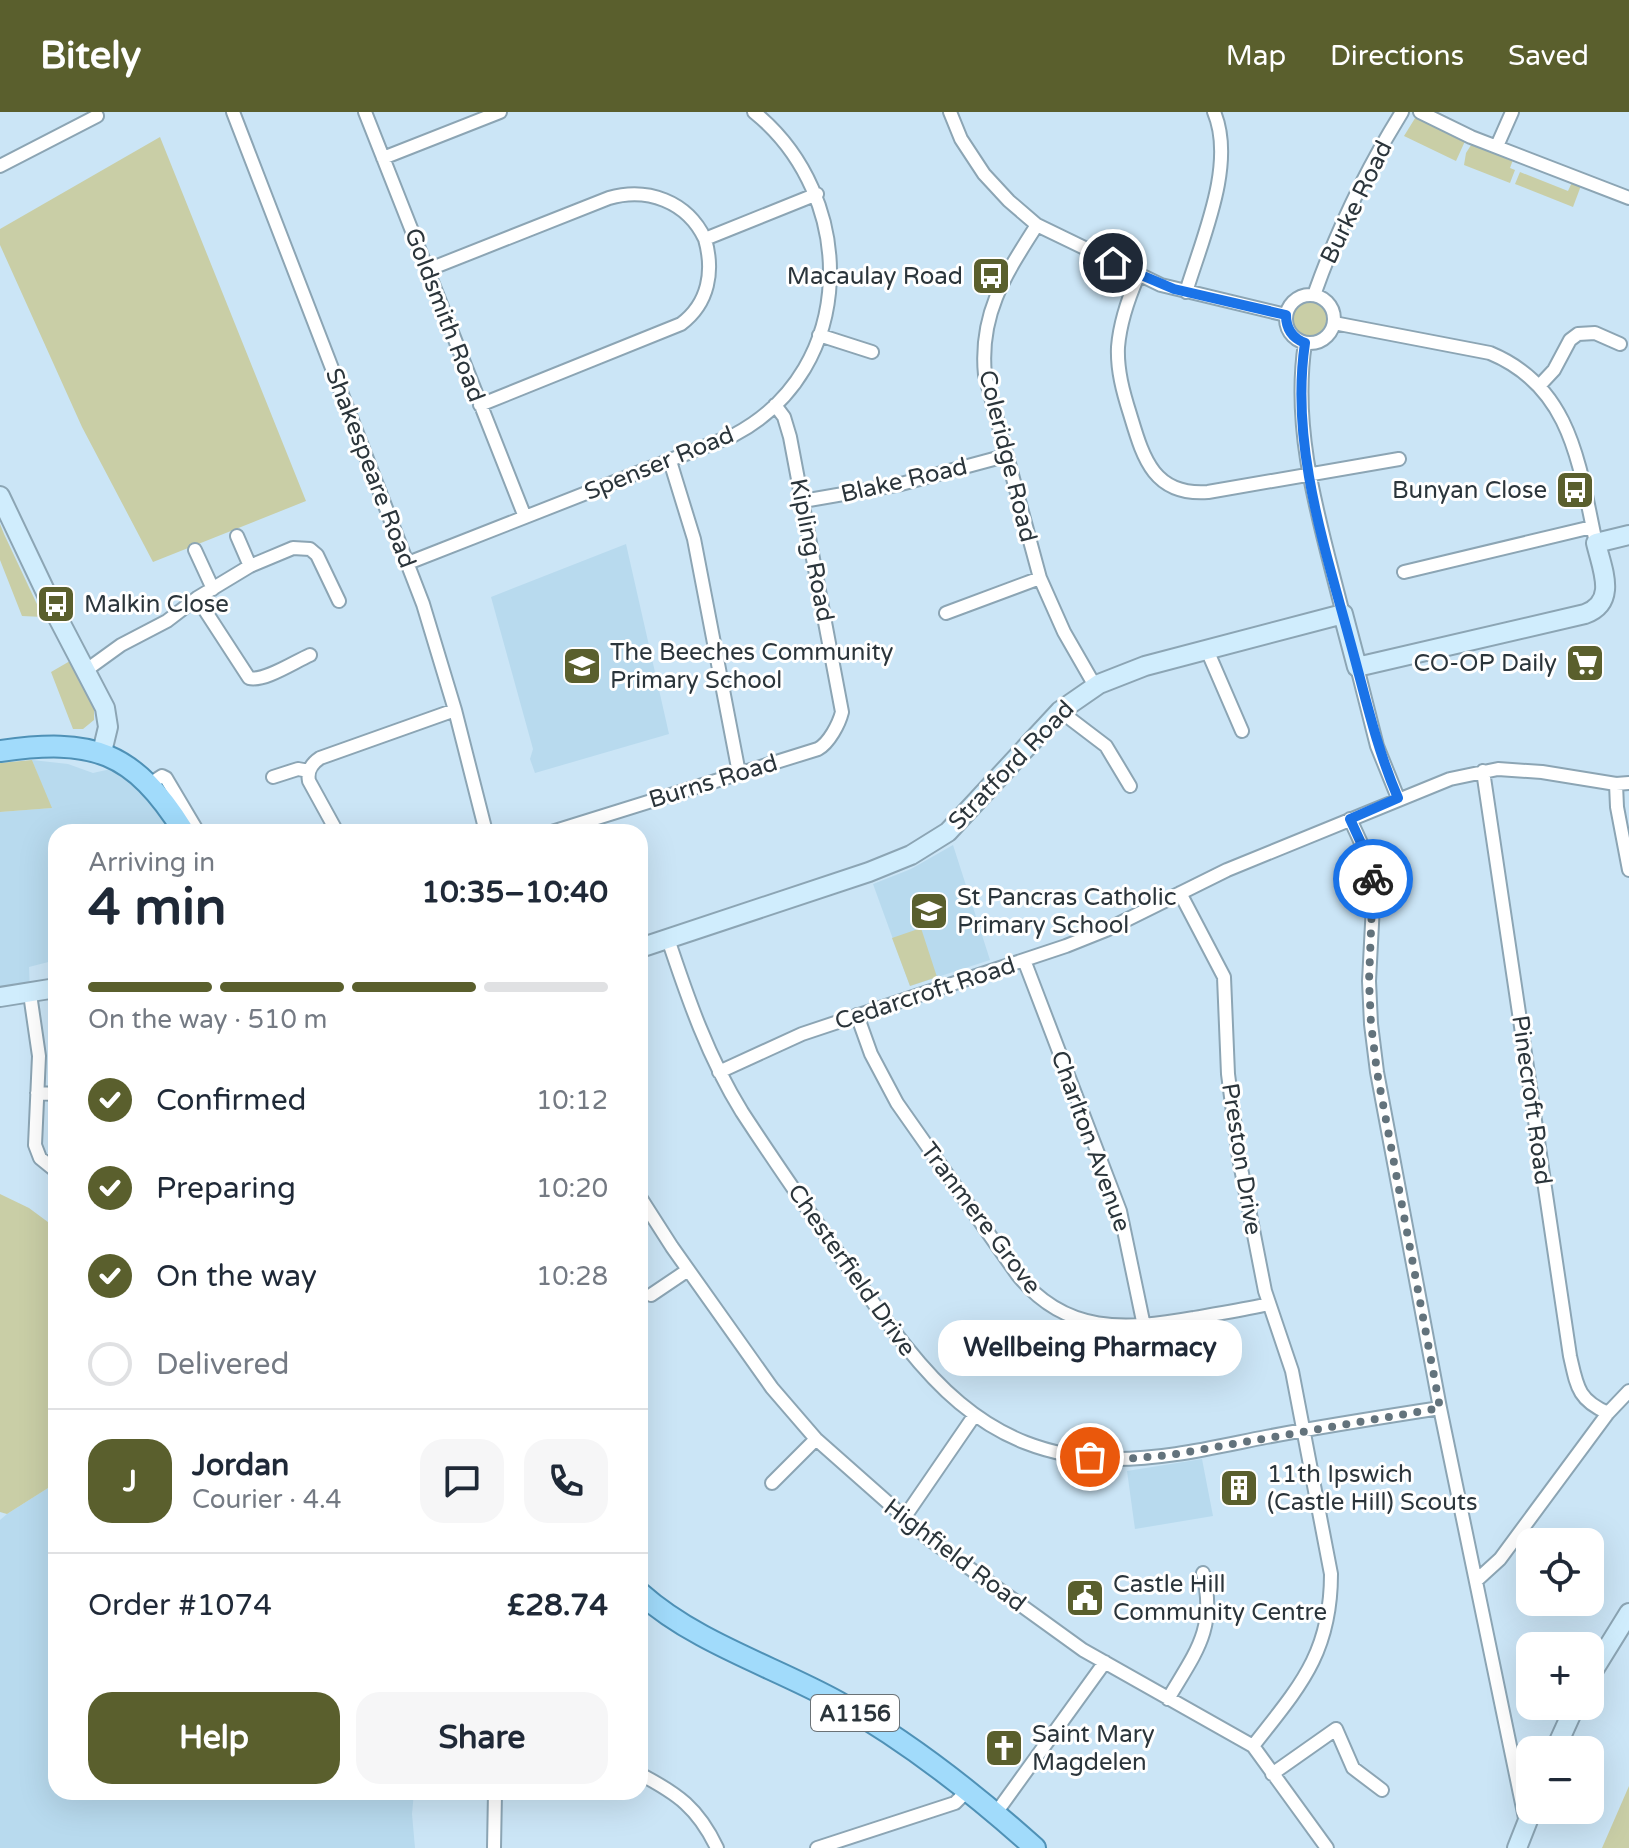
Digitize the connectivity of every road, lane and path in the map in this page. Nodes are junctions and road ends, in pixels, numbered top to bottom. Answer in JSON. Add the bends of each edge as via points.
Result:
{"nodes":[{"id":1,"x":233,"y":112,"type":"edge"},
{"id":2,"x":365,"y":112,"type":"edge"},
{"id":3,"x":500,"y":112,"type":"edge"},
{"id":4,"x":754,"y":112,"type":"edge"},
{"id":5,"x":950,"y":112,"type":"edge"},
{"id":6,"x":1214,"y":112,"type":"edge"},
{"id":7,"x":1402,"y":112,"type":"edge"},
{"id":8,"x":1420,"y":112,"type":"edge"},
{"id":9,"x":1512,"y":112,"type":"edge"},
{"id":10,"x":97,"y":116,"type":"dead end"},
{"id":11,"x":1497,"y":146,"type":"junction"},
{"id":12,"x":383,"y":158,"type":"junction"},
{"id":13,"x":0,"y":166,"type":"edge"},
{"id":14,"x":817,"y":194,"type":"junction"},
{"id":15,"x":1629,"y":198,"type":"edge"},
{"id":16,"x":1037,"y":225,"type":"junction"},
{"id":17,"x":705,"y":239,"type":"junction"},
{"id":18,"x":427,"y":270,"type":"junction"},
{"id":19,"x":1138,"y":276,"type":"junction"},
{"id":20,"x":1186,"y":292,"type":"junction"},
{"id":21,"x":1314,"y":295,"type":"junction"},
{"id":22,"x":1286,"y":315,"type":"junction"},
{"id":23,"x":1334,"y":323,"type":"junction"},
{"id":24,"x":819,"y":335,"type":"junction"},
{"id":25,"x":1305,"y":343,"type":"junction"},
{"id":26,"x":1620,"y":344,"type":"dead end"},
{"id":27,"x":872,"y":352,"type":"dead end"},
{"id":28,"x":1540,"y":385,"type":"junction"},
{"id":29,"x":480,"y":405,"type":"junction"},
{"id":30,"x":775,"y":405,"type":"junction"},
{"id":31,"x":1005,"y":456,"type":"junction"},
{"id":32,"x":1399,"y":459,"type":"dead end"},
{"id":33,"x":670,"y":461,"type":"junction"},
{"id":34,"x":1309,"y":474,"type":"junction"},
{"id":35,"x":0,"y":496,"type":"edge"},
{"id":36,"x":803,"y":501,"type":"junction"},
{"id":37,"x":525,"y":517,"type":"junction"},
{"id":38,"x":1594,"y":535,"type":"junction"},
{"id":39,"x":1629,"y":535,"type":"edge"},
{"id":40,"x":237,"y":536,"type":"dead end"},
{"id":41,"x":195,"y":550,"type":"dead end"},
{"id":42,"x":408,"y":563,"type":"junction"},
{"id":43,"x":250,"y":566,"type":"junction"},
{"id":44,"x":1404,"y":572,"type":"dead end"},
{"id":45,"x":1040,"y":578,"type":"junction"},
{"id":46,"x":213,"y":589,"type":"junction"},
{"id":47,"x":197,"y":598,"type":"junction"},
{"id":48,"x":339,"y":601,"type":"dead end"},
{"id":49,"x":946,"y":613,"type":"dead end"},
{"id":50,"x":1343,"y":614,"type":"junction"},
{"id":51,"x":1207,"y":650,"type":"junction"},
{"id":52,"x":310,"y":655,"type":"dead end"},
{"id":53,"x":1357,"y":667,"type":"junction"},
{"id":54,"x":85,"y":671,"type":"junction"},
{"id":55,"x":1095,"y":686,"type":"junction"},
{"id":56,"x":455,"y":710,"type":"junction"},
{"id":57,"x":1060,"y":711,"type":"junction"},
{"id":58,"x":1242,"y":731,"type":"dead end"},
{"id":59,"x":826,"y":742,"type":"joint"},
{"id":60,"x":0,"y":751,"type":"edge"},
{"id":61,"x":102,"y":752,"type":"junction"},
{"id":62,"x":309,"y":771,"type":"junction"},
{"id":63,"x":1483,"y":771,"type":"junction"},
{"id":64,"x":739,"y":773,"type":"junction"},
{"id":65,"x":273,"y":777,"type":"dead end"},
{"id":66,"x":1622,"y":783,"type":"edge"},
{"id":67,"x":148,"y":785,"type":"junction"},
{"id":68,"x":1130,"y":786,"type":"dead end"},
{"id":69,"x":1398,"y":798,"type":"junction"},
{"id":70,"x":1350,"y":819,"type":"junction"},
{"id":71,"x":179,"y":824,"type":"edge"},
{"id":72,"x":193,"y":824,"type":"edge"},
{"id":73,"x":332,"y":824,"type":"edge"},
{"id":74,"x":484,"y":824,"type":"edge"},
{"id":75,"x":577,"y":824,"type":"edge"},
{"id":76,"x":1629,"y":870,"type":"edge"},
{"id":77,"x":1180,"y":893,"type":"junction"},
{"id":78,"x":668,"y":939,"type":"junction"},
{"id":79,"x":648,"y":945,"type":"edge"},
{"id":80,"x":1024,"y":960,"type":"junction"},
{"id":81,"x":48,"y":990,"type":"edge"},
{"id":82,"x":30,"y":994,"type":"junction"},
{"id":83,"x":0,"y":997,"type":"edge"},
{"id":84,"x":857,"y":1015,"type":"junction"},
{"id":85,"x":719,"y":1072,"type":"junction"},
{"id":86,"x":37,"y":1093,"type":"junction"},
{"id":87,"x":48,"y":1094,"type":"edge"},
{"id":88,"x":48,"y":1164,"type":"edge"},
{"id":89,"x":648,"y":1209,"type":"edge"},
{"id":90,"x":688,"y":1270,"type":"junction"},
{"id":91,"x":651,"y":1295,"type":"dead end"},
{"id":92,"x":1268,"y":1304,"type":"junction"},
{"id":93,"x":1144,"y":1326,"type":"junction"},
{"id":94,"x":1629,"y":1391,"type":"edge"},
{"id":95,"x":1440,"y":1408,"type":"junction"},
{"id":96,"x":1608,"y":1413,"type":"junction"},
{"id":97,"x":974,"y":1416,"type":"junction"},
{"id":98,"x":1303,"y":1430,"type":"junction"},
{"id":99,"x":816,"y":1439,"type":"junction"},
{"id":100,"x":772,"y":1483,"type":"dead end"},
{"id":101,"x":904,"y":1518,"type":"junction"},
{"id":102,"x":1203,"y":1573,"type":"dead end"},
{"id":103,"x":1477,"y":1580,"type":"junction"},
{"id":104,"x":648,"y":1599,"type":"edge"},
{"id":105,"x":1629,"y":1613,"type":"edge"},
{"id":106,"x":1604,"y":1653,"type":"edge"},
{"id":107,"x":1105,"y":1662,"type":"junction"},
{"id":108,"x":1168,"y":1699,"type":"junction"},
{"id":109,"x":1253,"y":1746,"type":"junction"},
{"id":110,"x":1515,"y":1761,"type":"joint"},
{"id":111,"x":1516,"y":1765,"type":"edge"},
{"id":112,"x":1272,"y":1774,"type":"junction"},
{"id":113,"x":648,"y":1778,"type":"edge"},
{"id":114,"x":1382,"y":1790,"type":"dead end"},
{"id":115,"x":967,"y":1791,"type":"junction"},
{"id":116,"x":495,"y":1800,"type":"edge"},
{"id":117,"x":996,"y":1813,"type":"junction"},
{"id":118,"x":1526,"y":1824,"type":"edge"},
{"id":119,"x":494,"y":1848,"type":"edge"},
{"id":120,"x":717,"y":1848,"type":"edge"},
{"id":121,"x":817,"y":1848,"type":"edge"},
{"id":122,"x":1035,"y":1848,"type":"edge"},
{"id":123,"x":1327,"y":1848,"type":"edge"},
{"id":124,"x":1517,"y":1848,"type":"edge"}],
"edges":[{"from":1,"to":42,"type":"street","name":"Shakespeare Road"},
{"from":2,"to":12,"type":"street","name":"Goldsmith Road"},
{"from":3,"to":12,"type":"street"},
{"from":4,"to":14,"type":"street","name":"Spenser Road","via":[[791,150]]},
{"from":5,"to":16,"type":"street","via":[[984,174]]},
{"from":6,"to":20,"type":"street","via":[[1222,140],[1221,169]]},
{"from":7,"to":21,"type":"street","name":"Burke Road","via":[[1344,216]]},
{"from":8,"to":11,"type":"street"},
{"from":9,"to":11,"type":"street"},
{"from":10,"to":13,"type":"street"},
{"from":11,"to":15,"type":"street"},
{"from":12,"to":18,"type":"street","name":"Goldsmith Road"},
{"from":14,"to":17,"type":"street"},
{"from":14,"to":24,"type":"street","name":"Spenser Road","via":[[831,260]]},
{"from":16,"to":19,"type":"street"},
{"from":16,"to":31,"type":"street","name":"Coleridge Road","via":[[995,296],[986,327],[985,375]]},
{"from":17,"to":18,"type":"street","via":[[690,216],[674,204],[648,194],[628,194]]},
{"from":17,"to":29,"type":"street","via":[[707,288],[687,320]]},
{"from":18,"to":29,"type":"street","name":"Goldsmith Road"},
{"from":19,"to":20,"type":"street"},
{"from":19,"to":34,"type":"street","via":[[1123,319],[1119,368],[1139,445],[1156,474],[1174,488],[1200,492]]},
{"from":20,"to":22,"type":"street"},
{"from":21,"to":22,"type":"street","via":[[1299,297]]},
{"from":21,"to":23,"type":"street","via":[[1330,305]]},
{"from":22,"to":25,"type":"street","via":[[1288,330]]},
{"from":23,"to":25,"type":"street","via":[[1324,339]]},
{"from":23,"to":28,"type":"street","via":[[1490,353]]},
{"from":24,"to":27,"type":"street"},
{"from":24,"to":30,"type":"street","name":"Spenser Road","via":[[802,371]]},
{"from":25,"to":34,"type":"street","via":[[1301,413]]},
{"from":26,"to":28,"type":"street","via":[[1595,333],[1578,334]]},
{"from":28,"to":38,"type":"street","via":[[1568,430]]},
{"from":29,"to":37,"type":"street","name":"Goldsmith Road"},
{"from":30,"to":33,"type":"street","name":"Spenser Road","via":[[734,435]]},
{"from":30,"to":36,"type":"street","name":"Kipling Road","via":[[789,429]]},
{"from":31,"to":36,"type":"street","name":"Blake Road","via":[[901,484]]},
{"from":31,"to":45,"type":"street","name":"Coleridge Road"},
{"from":32,"to":34,"type":"street"},
{"from":33,"to":37,"type":"street","name":"Spenser Road"},
{"from":33,"to":64,"type":"street","via":[[694,539]]},
{"from":34,"to":50,"type":"street"},
{"from":35,"to":54,"type":"street"},
{"from":36,"to":59,"type":"street","name":"Kipling Road","via":[[842,713]]},
{"from":37,"to":42,"type":"street","name":"Spenser Road"},
{"from":38,"to":39,"type":"street"},
{"from":38,"to":44,"type":"street"},
{"from":38,"to":53,"type":"street","via":[[1606,585],[1602,604],[1585,614]]},
{"from":40,"to":43,"type":"street"},
{"from":41,"to":46,"type":"street"},
{"from":42,"to":56,"type":"street","name":"Shakespeare Road"},
{"from":43,"to":46,"type":"street"},
{"from":43,"to":48,"type":"street","via":[[293,548],[310,549],[321,560]]},
{"from":45,"to":49,"type":"street"},
{"from":45,"to":55,"type":"street","name":"Coleridge Road"},
{"from":46,"to":47,"type":"street"},
{"from":47,"to":52,"type":"street","via":[[249,678],[263,678]]},
{"from":47,"to":54,"type":"street"},
{"from":50,"to":51,"type":"street","name":"Stratford Road"},
{"from":50,"to":53,"type":"street"},
{"from":51,"to":55,"type":"street","name":"Stratford Road"},
{"from":51,"to":58,"type":"street"},
{"from":53,"to":69,"type":"street","via":[[1377,746]]},
{"from":54,"to":61,"type":"street","via":[[108,715]]},
{"from":55,"to":57,"type":"street","name":"Stratford Road"},
{"from":56,"to":62,"type":"street","via":[[320,758]]},
{"from":56,"to":74,"type":"street","name":"Shakespeare Road"},
{"from":57,"to":68,"type":"street","via":[[1106,746]]},
{"from":57,"to":78,"type":"street","name":"Stratford Road","via":[[932,844],[887,866]]},
{"from":59,"to":64,"type":"street","name":"Burns Road"},
{"from":60,"to":61,"type":"main road","via":[[65,746]]},
{"from":61,"to":67,"type":"main road"},
{"from":62,"to":65,"type":"street"},
{"from":62,"to":73,"type":"street","via":[[310,784]]},
{"from":63,"to":66,"type":"street","name":"Cedarcroft Road","via":[[1542,772]]},
{"from":63,"to":69,"type":"street","name":"Cedarcroft Road"},
{"from":63,"to":96,"type":"street","name":"Pinecroft Road","via":[[1570,1356],[1581,1396]]},
{"from":64,"to":75,"type":"street","name":"Burns Road"},
{"from":66,"to":76,"type":"street","via":[[1617,807]]},
{"from":67,"to":71,"type":"main road"},
{"from":67,"to":72,"type":"street","via":[[166,778]]},
{"from":69,"to":70,"type":"street","name":"Cedarcroft Road"},
{"from":70,"to":77,"type":"street","name":"Cedarcroft Road"},
{"from":70,"to":95,"type":"street","via":[[1372,871],[1369,981],[1377,1072]]},
{"from":77,"to":80,"type":"street","name":"Cedarcroft Road","via":[[1106,930]]},
{"from":77,"to":92,"type":"street","name":"Preston Drive","via":[[1224,977],[1235,1132]]},
{"from":78,"to":79,"type":"street","name":"Stratford Road"},
{"from":78,"to":85,"type":"street","name":"Chesterfield Drive"},
{"from":80,"to":84,"type":"street","name":"Cedarcroft Road"},
{"from":80,"to":93,"type":"street","name":"Charlton Avenue","via":[[1120,1211]]},
{"from":81,"to":82,"type":"street"},
{"from":82,"to":83,"type":"street"},
{"from":82,"to":86,"type":"street","via":[[38,1043]]},
{"from":84,"to":85,"type":"street","name":"Cedarcroft Road"},
{"from":84,"to":93,"type":"street","name":"Tranmere Grove","via":[[897,1103],[1024,1283],[1075,1317],[1113,1326]]},
{"from":85,"to":97,"type":"street","name":"Chesterfield Drive","via":[[755,1133],[907,1350]]},
{"from":86,"to":87,"type":"street"},
{"from":86,"to":88,"type":"street","via":[[35,1145]]},
{"from":89,"to":90,"type":"street","name":"Highfield Road"},
{"from":90,"to":91,"type":"street"},
{"from":90,"to":99,"type":"street","name":"Highfield Road","via":[[772,1388]]},
{"from":92,"to":93,"type":"street","name":"Tranmere Grove"},
{"from":92,"to":98,"type":"street","name":"Preston Drive","via":[[1289,1359]]},
{"from":94,"to":96,"type":"street"},
{"from":95,"to":98,"type":"street","name":"Chesterfield Drive"},
{"from":95,"to":103,"type":"street"},
{"from":96,"to":103,"type":"street","via":[[1500,1559]]},
{"from":97,"to":98,"type":"street","name":"Chesterfield Drive","via":[[1034,1446],[1109,1459],[1170,1455]]},
{"from":97,"to":101,"type":"street"},
{"from":98,"to":109,"type":"street","name":"Preston Drive","via":[[1331,1574],[1331,1603],[1316,1659]]},
{"from":99,"to":100,"type":"street"},
{"from":99,"to":101,"type":"street","name":"Highfield Road"},
{"from":101,"to":107,"type":"street","name":"Highfield Road"},
{"from":102,"to":108,"type":"street","via":[[1206,1630]]},
{"from":103,"to":110,"type":"street"},
{"from":104,"to":115,"type":"main road","number":"A1156","via":[[684,1625],[857,1713]]},
{"from":105,"to":106,"type":"street"},
{"from":107,"to":108,"type":"street","name":"Highfield Road"},
{"from":107,"to":117,"type":"street"},
{"from":108,"to":109,"type":"street","name":"Highfield Road"},
{"from":109,"to":112,"type":"street","name":"Highfield Road"},
{"from":110,"to":111,"type":"street"},
{"from":112,"to":114,"type":"street","via":[[1336,1729],[1353,1768]]},
{"from":112,"to":123,"type":"street","name":"Highfield Road"},
{"from":113,"to":120,"type":"street","via":[[697,1813]]},
{"from":115,"to":117,"type":"main road","number":"A1156"},
{"from":115,"to":121,"type":"street","via":[[955,1803]]},
{"from":116,"to":119,"type":"street"},
{"from":117,"to":122,"type":"main road","number":"A1156"},
{"from":118,"to":124,"type":"street"}]}
